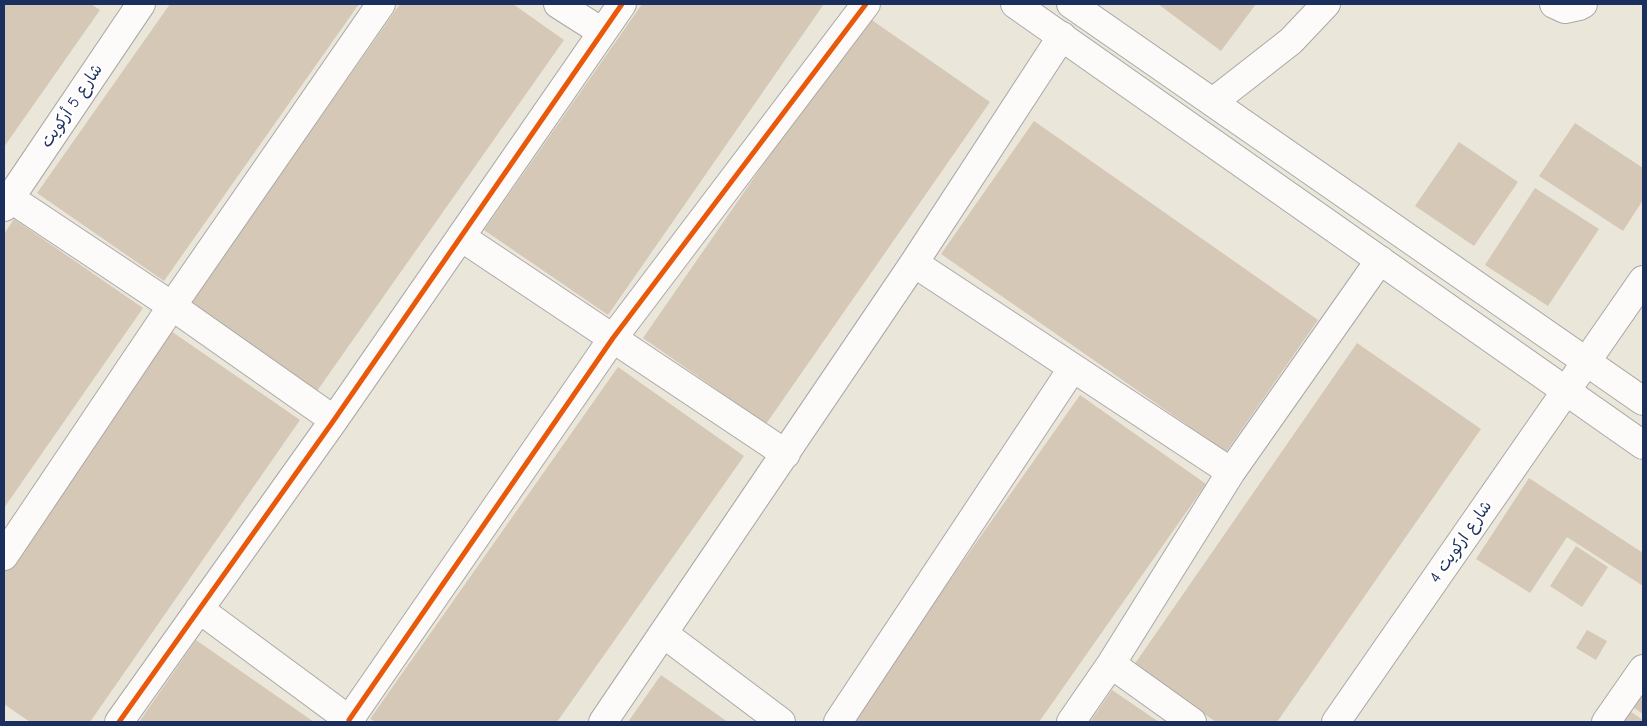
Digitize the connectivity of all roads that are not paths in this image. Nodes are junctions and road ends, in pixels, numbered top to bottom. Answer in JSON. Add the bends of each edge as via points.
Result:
{"nodes":[{"id":1,"x":140,"y":4,"type":"edge"},
{"id":2,"x":381,"y":4,"type":"edge"},
{"id":3,"x":558,"y":4,"type":"edge"},
{"id":4,"x":622,"y":4,"type":"edge"},
{"id":5,"x":866,"y":4,"type":"edge"},
{"id":6,"x":1015,"y":4,"type":"edge"},
{"id":7,"x":1071,"y":4,"type":"edge"},
{"id":8,"x":1326,"y":4,"type":"edge"},
{"id":9,"x":1554,"y":4,"type":"edge"},
{"id":10,"x":1583,"y":4,"type":"edge"},
{"id":11,"x":602,"y":32,"type":"junction"},
{"id":12,"x":1062,"y":36,"type":"junction"},
{"id":13,"x":1213,"y":102,"type":"junction"},
{"id":14,"x":7,"y":202,"type":"edge"},
{"id":15,"x":461,"y":237,"type":"junction"},
{"id":16,"x":1380,"y":260,"type":"junction"},
{"id":17,"x":914,"y":262,"type":"junction"},
{"id":18,"x":1643,"y":280,"type":"edge"},
{"id":19,"x":172,"y":306,"type":"junction"},
{"id":20,"x":613,"y":338,"type":"junction"},
{"id":21,"x":1586,"y":362,"type":"junction"},
{"id":22,"x":1072,"y":368,"type":"junction"},
{"id":23,"x":1566,"y":391,"type":"junction"},
{"id":24,"x":1643,"y":401,"type":"edge"},
{"id":25,"x":334,"y":420,"type":"junction"},
{"id":26,"x":1643,"y":445,"type":"edge"},
{"id":27,"x":786,"y":454,"type":"junction"},
{"id":28,"x":1230,"y":472,"type":"junction"},
{"id":29,"x":4,"y":556,"type":"edge"},
{"id":30,"x":199,"y":609,"type":"junction"},
{"id":31,"x":664,"y":634,"type":"junction"},
{"id":32,"x":1111,"y":664,"type":"junction"},
{"id":33,"x":1643,"y":669,"type":"edge"},
{"id":34,"x":351,"y":721,"type":"edge"},
{"id":35,"x":119,"y":722,"type":"edge"},
{"id":36,"x":603,"y":722,"type":"edge"},
{"id":37,"x":781,"y":722,"type":"edge"},
{"id":38,"x":838,"y":722,"type":"edge"},
{"id":39,"x":1071,"y":722,"type":"edge"},
{"id":40,"x":1192,"y":722,"type":"edge"},
{"id":41,"x":1336,"y":722,"type":"edge"},
{"id":42,"x":1606,"y":722,"type":"edge"}],
"edges":[{"from":1,"to":14,"type":"street","name":"شارع 5 أركويت"},
{"from":2,"to":19,"type":"street"},
{"from":3,"to":11,"type":"street"},
{"from":4,"to":11,"type":"street"},
{"from":5,"to":20,"type":"street"},
{"from":6,"to":12,"type":"street"},
{"from":7,"to":13,"type":"street"},
{"from":8,"to":13,"type":"street","via":[[1291,42]]},
{"from":9,"to":10,"type":"street","via":[[1565,9]]},
{"from":11,"to":15,"type":"street"},
{"from":12,"to":16,"type":"street"},
{"from":12,"to":17,"type":"street"},
{"from":13,"to":21,"type":"street"},
{"from":14,"to":19,"type":"street"},
{"from":15,"to":20,"type":"street"},
{"from":15,"to":25,"type":"street"},
{"from":16,"to":23,"type":"street"},
{"from":16,"to":28,"type":"street"},
{"from":17,"to":22,"type":"street"},
{"from":17,"to":27,"type":"street"},
{"from":18,"to":21,"type":"street","name":"شارع اركويت 4"},
{"from":19,"to":25,"type":"street"},
{"from":19,"to":29,"type":"street"},
{"from":20,"to":27,"type":"street"},
{"from":20,"to":34,"type":"street"},
{"from":21,"to":23,"type":"street","name":"شارع اركويت 4"},
{"from":21,"to":24,"type":"street"},
{"from":22,"to":28,"type":"street"},
{"from":22,"to":38,"type":"street"},
{"from":23,"to":26,"type":"street"},
{"from":23,"to":41,"type":"street","name":"شارع اركويت 4"},
{"from":25,"to":30,"type":"street"},
{"from":27,"to":31,"type":"street"},
{"from":28,"to":32,"type":"street"},
{"from":30,"to":34,"type":"street"},
{"from":30,"to":35,"type":"street"},
{"from":31,"to":36,"type":"street"},
{"from":31,"to":37,"type":"street"},
{"from":32,"to":39,"type":"street"},
{"from":32,"to":40,"type":"street"},
{"from":33,"to":42,"type":"street"}]}
